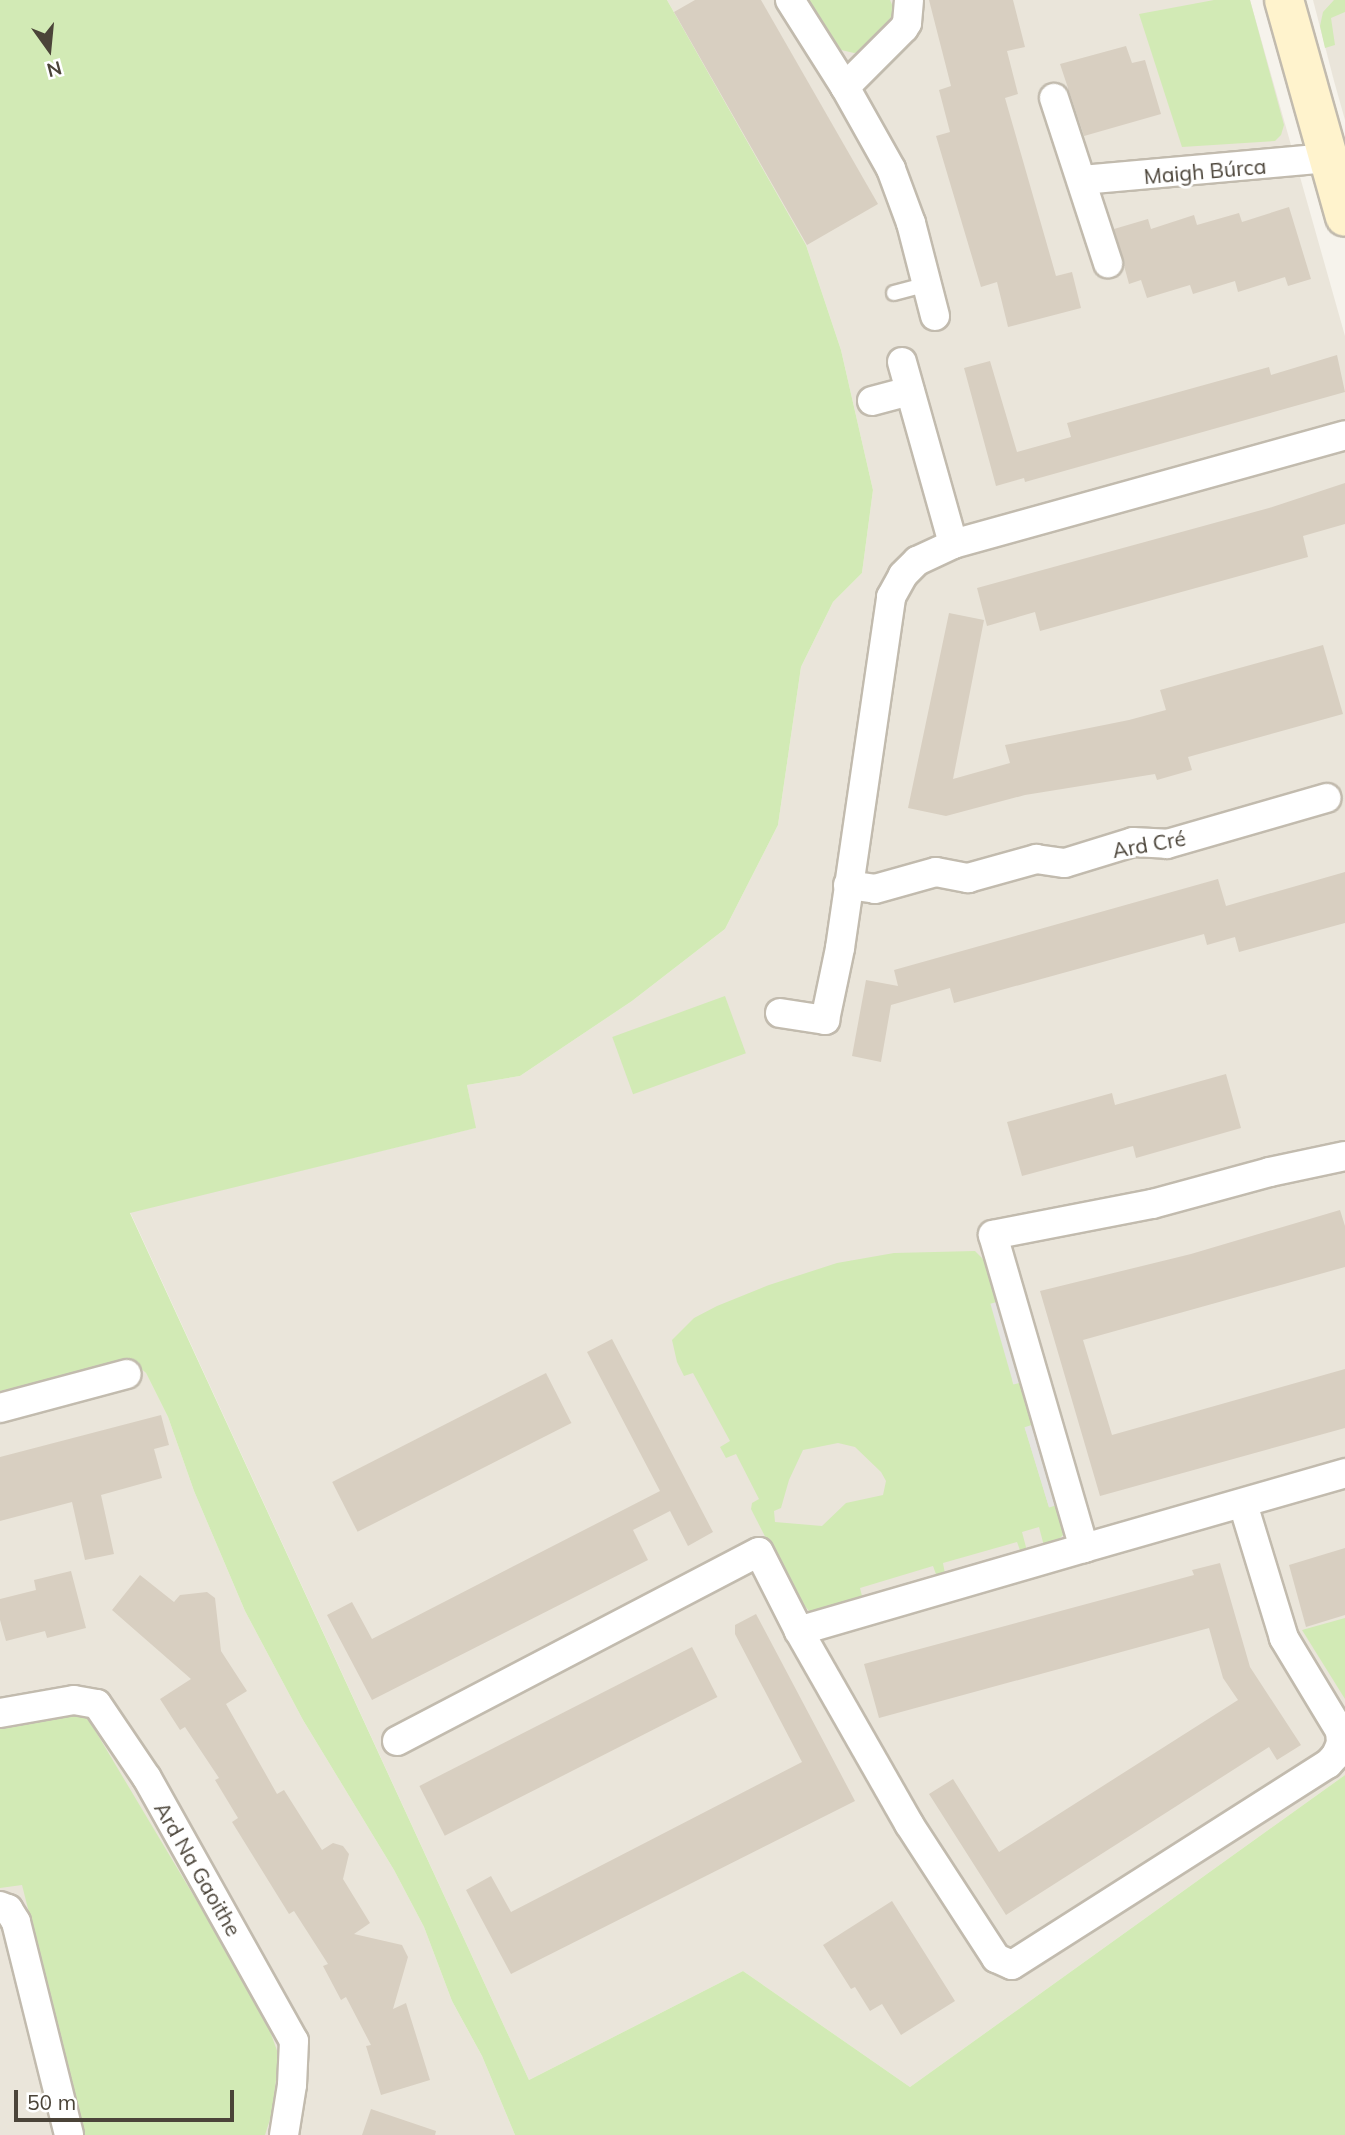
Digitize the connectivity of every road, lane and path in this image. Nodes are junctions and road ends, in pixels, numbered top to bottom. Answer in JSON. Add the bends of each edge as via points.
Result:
{"nodes":[{"id":1,"x":790,"y":0,"type":"edge"},
{"id":2,"x":909,"y":0,"type":"edge"},
{"id":3,"x":1284,"y":0,"type":"edge"},
{"id":4,"x":845,"y":87,"type":"junction"},
{"id":5,"x":1054,"y":98,"type":"dead end"},
{"id":6,"x":1082,"y":180,"type":"junction"},
{"id":7,"x":1339,"y":188,"type":"edge"},
{"id":8,"x":1108,"y":263,"type":"dead end"},
{"id":9,"x":927,"y":284,"type":"junction"},
{"id":10,"x":894,"y":293,"type":"dead end"},
{"id":11,"x":935,"y":316,"type":"dead end"},
{"id":12,"x":902,"y":362,"type":"dead end"},
{"id":13,"x":910,"y":391,"type":"junction"},
{"id":14,"x":872,"y":401,"type":"dead end"},
{"id":15,"x":1345,"y":435,"type":"edge"},
{"id":16,"x":953,"y":544,"type":"junction"},
{"id":17,"x":1326,"y":798,"type":"dead end"},
{"id":18,"x":848,"y":886,"type":"junction"},
{"id":19,"x":780,"y":1013,"type":"dead end"},
{"id":20,"x":1345,"y":1156,"type":"edge"},
{"id":21,"x":127,"y":1374,"type":"dead end"},
{"id":22,"x":0,"y":1408,"type":"edge"},
{"id":23,"x":1345,"y":1474,"type":"edge"},
{"id":24,"x":1244,"y":1504,"type":"junction"},
{"id":25,"x":1084,"y":1548,"type":"junction"},
{"id":26,"x":799,"y":1631,"type":"junction"},
{"id":27,"x":0,"y":1713,"type":"edge"},
{"id":28,"x":397,"y":1741,"type":"dead end"},
{"id":29,"x":0,"y":1906,"type":"edge"},
{"id":30,"x":69,"y":2135,"type":"edge"},
{"id":31,"x":284,"y":2135,"type":"edge"}],
"edges":[{"from":1,"to":4,"type":"street"},
{"from":2,"to":4,"type":"street","via":[[904,28]]},
{"from":3,"to":7,"type":"street"},
{"from":4,"to":9,"type":"street","via":[[897,184]]},
{"from":5,"to":6,"type":"street"},
{"from":6,"to":7,"type":"street","name":"Maigh Búrca"},
{"from":6,"to":8,"type":"street"},
{"from":9,"to":10,"type":"lane"},
{"from":9,"to":11,"type":"street"},
{"from":12,"to":13,"type":"street"},
{"from":13,"to":14,"type":"street"},
{"from":13,"to":16,"type":"street"},
{"from":15,"to":16,"type":"street"},
{"from":16,"to":18,"type":"street","via":[[916,561],[891,597]]},
{"from":17,"to":18,"type":"street","name":"Ard Cré","via":[[1167,844],[1133,842],[1065,863],[1036,859],[968,878],[936,872],[875,889]]},
{"from":18,"to":19,"type":"street","via":[[825,1020]]},
{"from":20,"to":25,"type":"street","via":[[1152,1203],[993,1235]]},
{"from":21,"to":22,"type":"street"},
{"from":23,"to":24,"type":"street"},
{"from":24,"to":25,"type":"street"},
{"from":24,"to":26,"type":"street","via":[[1284,1638],[1339,1731],[1336,1755],[1012,1965],[996,1958],[909,1824]]},
{"from":25,"to":26,"type":"street"},
{"from":26,"to":28,"type":"street","via":[[759,1552]]},
{"from":27,"to":31,"type":"street","name":"Ard Na Gaoithe","via":[[74,1700],[97,1704],[147,1778],[294,2041]]},
{"from":29,"to":30,"type":"street","via":[[8,1909],[16,1922]]}]}
